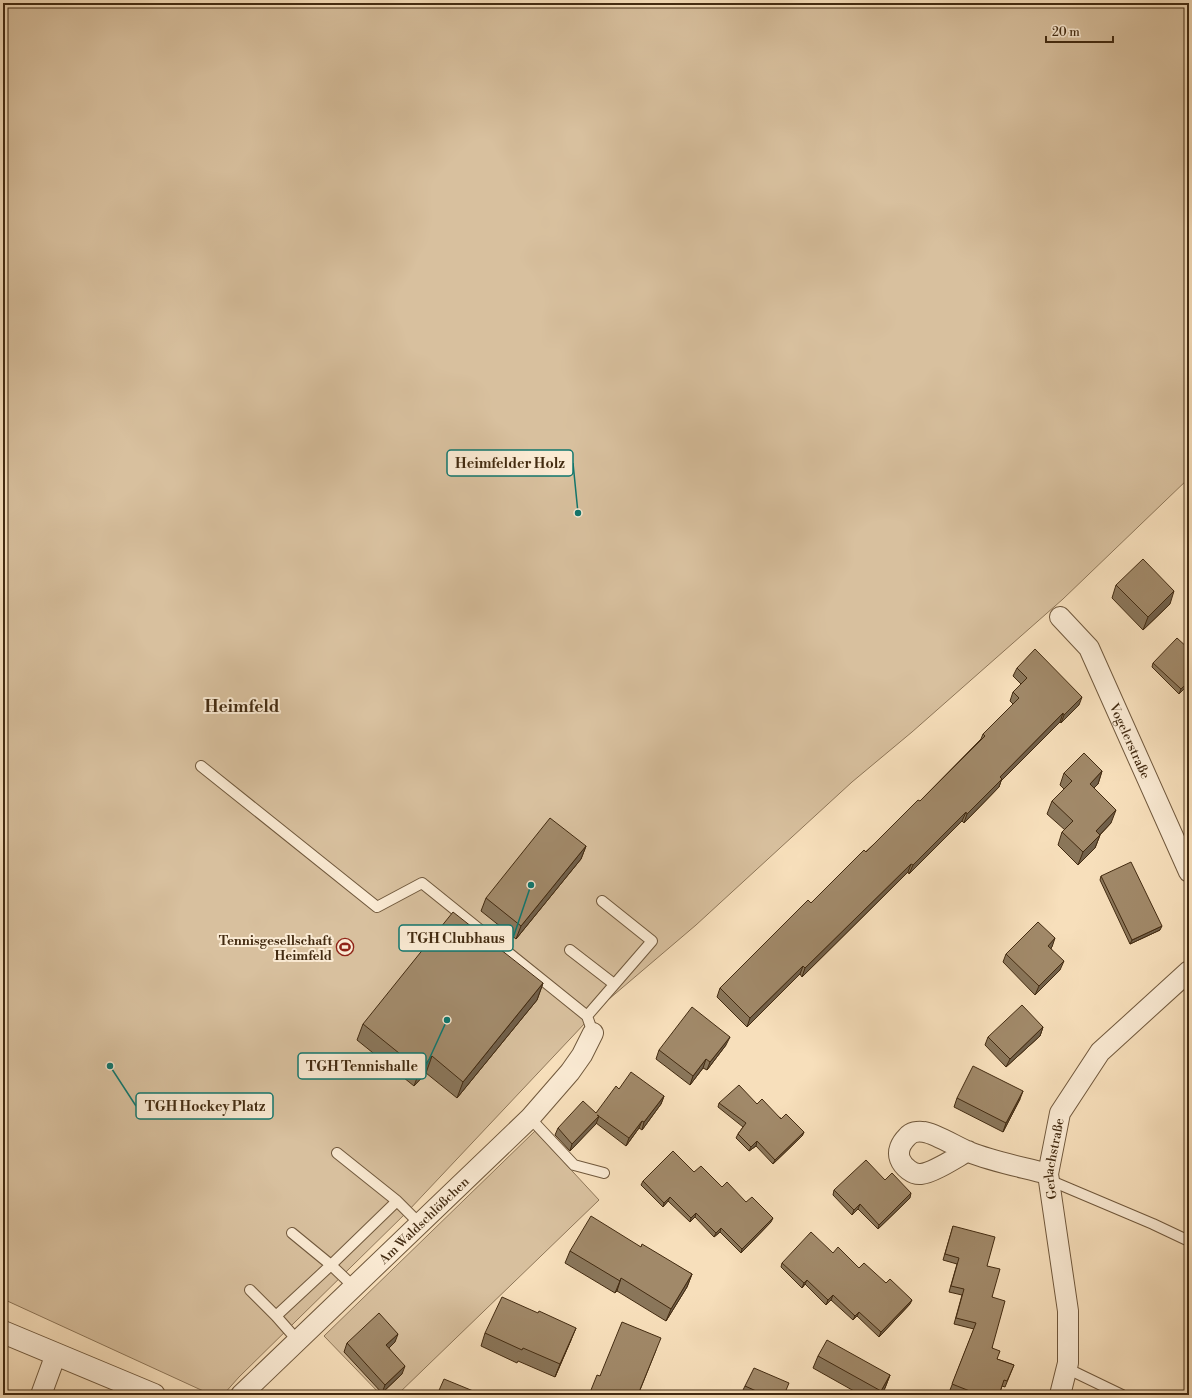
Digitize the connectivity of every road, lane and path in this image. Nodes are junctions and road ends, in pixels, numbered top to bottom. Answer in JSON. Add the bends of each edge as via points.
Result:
{"nodes":[{"id":1,"x":1060,"y":617,"type":"dead end"},
{"id":2,"x":200,"y":766,"type":"dead end"},
{"id":3,"x":1189,"y":872,"type":"edge"},
{"id":4,"x":602,"y":901,"type":"dead end"},
{"id":5,"x":570,"y":950,"type":"dead end"},
{"id":6,"x":1189,"y":971,"type":"edge"},
{"id":7,"x":614,"y":984,"type":"junction"},
{"id":8,"x":590,"y":1024,"type":"junction"},
{"id":9,"x":530,"y":1118,"type":"junction"},
{"id":10,"x":968,"y":1152,"type":"dead end"},
{"id":11,"x":337,"y":1153,"type":"dead end"},
{"id":12,"x":604,"y":1174,"type":"dead end"},
{"id":13,"x":1049,"y":1177,"type":"junction"},
{"id":14,"x":397,"y":1201,"type":"junction"},
{"id":15,"x":420,"y":1224,"type":"junction"},
{"id":16,"x":292,"y":1233,"type":"dead end"},
{"id":17,"x":1189,"y":1241,"type":"edge"},
{"id":18,"x":331,"y":1265,"type":"junction"},
{"id":19,"x":354,"y":1287,"type":"junction"},
{"id":20,"x":250,"y":1290,"type":"dead end"},
{"id":21,"x":276,"y":1316,"type":"junction"},
{"id":22,"x":3,"y":1332,"type":"edge"},
{"id":23,"x":298,"y":1341,"type":"junction"},
{"id":24,"x":56,"y":1354,"type":"junction"},
{"id":25,"x":1066,"y":1368,"type":"junction"},
{"id":26,"x":41,"y":1395,"type":"edge"},
{"id":27,"x":154,"y":1395,"type":"edge"},
{"id":28,"x":241,"y":1395,"type":"edge"},
{"id":29,"x":1060,"y":1395,"type":"edge"},
{"id":30,"x":1122,"y":1395,"type":"edge"}],
"edges":[{"from":1,"to":3,"type":"street","name":"Vogelerstraße","via":[[1089,648]]},
{"from":2,"to":8,"type":"lane","via":[[377,907],[422,883]]},
{"from":4,"to":7,"type":"lane","via":[[652,941]]},
{"from":5,"to":7,"type":"lane"},
{"from":6,"to":13,"type":"street","name":"Gerlachstraße","via":[[1100,1052],[1060,1113]]},
{"from":7,"to":8,"type":"lane"},
{"from":8,"to":9,"type":"street","name":"Am Waldschlößchen","via":[[582,1054],[570,1072]]},
{"from":9,"to":12,"type":"lane","via":[[574,1164]]},
{"from":9,"to":15,"type":"street","name":"Am Waldschlößchen"},
{"from":10,"to":13,"type":"street"},
{"from":11,"to":14,"type":"lane"},
{"from":13,"to":17,"type":"lane"},
{"from":13,"to":25,"type":"street","name":"Gerlachstraße","via":[[1068,1311]]},
{"from":14,"to":15,"type":"lane"},
{"from":14,"to":18,"type":"lane"},
{"from":15,"to":19,"type":"street","name":"Am Waldschlößchen"},
{"from":16,"to":18,"type":"lane"},
{"from":18,"to":19,"type":"lane"},
{"from":18,"to":21,"type":"lane"},
{"from":19,"to":23,"type":"street","name":"Am Waldschlößchen"},
{"from":20,"to":21,"type":"lane"},
{"from":21,"to":23,"type":"lane"},
{"from":22,"to":24,"type":"street"},
{"from":23,"to":28,"type":"street","name":"Am Waldschlößchen"},
{"from":24,"to":26,"type":"street"},
{"from":24,"to":27,"type":"street"},
{"from":25,"to":29,"type":"street","name":"Gerlachstraße"},
{"from":25,"to":30,"type":"lane"}]}
